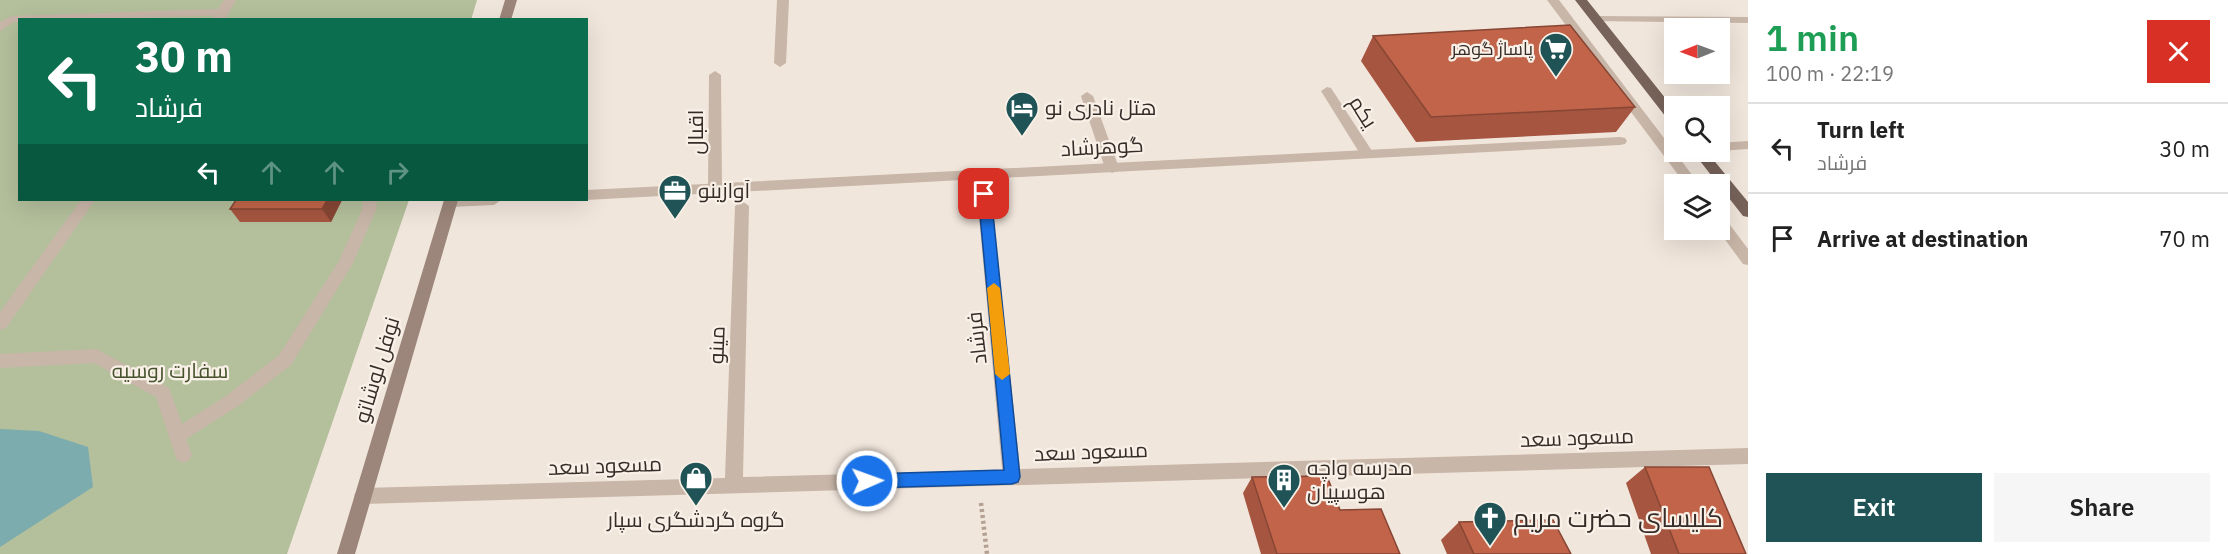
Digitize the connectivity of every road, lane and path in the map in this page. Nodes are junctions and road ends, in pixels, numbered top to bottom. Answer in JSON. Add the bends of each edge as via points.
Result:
{"nodes":[{"id":1,"x":230,"y":0,"type":"edge"},
{"id":2,"x":511,"y":0,"type":"edge"},
{"id":3,"x":783,"y":0,"type":"edge"},
{"id":4,"x":1553,"y":0,"type":"edge"},
{"id":5,"x":1581,"y":0,"type":"edge"},
{"id":6,"x":218,"y":17,"type":"edge"},
{"id":7,"x":114,"y":18,"type":"edge"},
{"id":8,"x":506,"y":18,"type":"edge"},
{"id":9,"x":18,"y":19,"type":"edge"},
{"id":10,"x":1595,"y":19,"type":"junction"},
{"id":11,"x":1748,"y":20,"type":"edge"},
{"id":12,"x":0,"y":28,"type":"edge"},
{"id":13,"x":780,"y":63,"type":"dead end"},
{"id":14,"x":715,"y":75,"type":"dead end"},
{"id":15,"x":1327,"y":91,"type":"dead end"},
{"id":16,"x":1087,"y":96,"type":"dead end"},
{"id":17,"x":1664,"y":105,"type":"edge"},
{"id":18,"x":1620,"y":141,"type":"dead end"},
{"id":19,"x":1748,"y":145,"type":"edge"},
{"id":20,"x":1730,"y":146,"type":"edge"},
{"id":21,"x":1367,"y":154,"type":"junction"},
{"id":22,"x":1708,"y":162,"type":"edge"},
{"id":23,"x":1112,"y":168,"type":"junction"},
{"id":24,"x":1684,"y":174,"type":"edge"},
{"id":25,"x":716,"y":188,"type":"junction"},
{"id":26,"x":984,"y":194,"type":"dead end"},
{"id":27,"x":588,"y":195,"type":"edge"},
{"id":28,"x":87,"y":201,"type":"edge"},
{"id":29,"x":370,"y":201,"type":"edge"},
{"id":30,"x":451,"y":201,"type":"edge"},
{"id":31,"x":742,"y":206,"type":"dead end"},
{"id":32,"x":1748,"y":212,"type":"edge"},
{"id":33,"x":1730,"y":236,"type":"edge"},
{"id":34,"x":1748,"y":260,"type":"edge"},
{"id":35,"x":0,"y":324,"type":"edge"},
{"id":36,"x":0,"y":361,"type":"edge"},
{"id":37,"x":177,"y":436,"type":"junction"},
{"id":38,"x":183,"y":454,"type":"dead end"},
{"id":39,"x":1748,"y":456,"type":"edge"},
{"id":40,"x":1012,"y":477,"type":"junction"},
{"id":41,"x":978,"y":478,"type":"junction"},
{"id":42,"x":734,"y":485,"type":"junction"},
{"id":43,"x":363,"y":496,"type":"junction"},
{"id":44,"x":346,"y":554,"type":"edge"},
{"id":45,"x":987,"y":554,"type":"edge"}],
"edges":[{"from":1,"to":6,"type":"street"},
{"from":2,"to":8,"type":"main road"},
{"from":3,"to":13,"type":"street"},
{"from":4,"to":24,"type":"street"},
{"from":5,"to":10,"type":"main road"},
{"from":6,"to":7,"type":"street"},
{"from":9,"to":12,"type":"street","via":[[11,19]]},
{"from":10,"to":11,"type":"street"},
{"from":10,"to":17,"type":"main road"},
{"from":14,"to":25,"type":"street","name":"اقبال"},
{"from":15,"to":21,"type":"street","name":"یکم"},
{"from":16,"to":23,"type":"street"},
{"from":18,"to":21,"type":"street","name":"گوهرشاد"},
{"from":19,"to":20,"type":"street"},
{"from":21,"to":23,"type":"street","name":"گوهرشاد"},
{"from":22,"to":32,"type":"main road"},
{"from":23,"to":25,"type":"street","name":"گوهرشاد"},
{"from":25,"to":27,"type":"street","name":"گوهرشاد"},
{"from":26,"to":40,"type":"street","name":"فرشاد"},
{"from":28,"to":35,"type":"street"},
{"from":29,"to":37,"type":"street","via":[[346,263],[285,360],[232,401]]},
{"from":30,"to":43,"type":"main road","name":"نوفل لوشاتو"},
{"from":31,"to":42,"type":"street","name":"مینو"},
{"from":33,"to":34,"type":"street"},
{"from":36,"to":37,"type":"street","via":[[96,356],[163,393]]},
{"from":37,"to":38,"type":"street"},
{"from":39,"to":40,"type":"street","name":"مسعود سعد"},
{"from":40,"to":41,"type":"street","name":"مسعود سعد"},
{"from":41,"to":42,"type":"street","name":"مسعود سعد"},
{"from":41,"to":45,"type":"path"},
{"from":42,"to":43,"type":"street","name":"مسعود سعد"},
{"from":43,"to":44,"type":"main road","name":"نوفل لوشاتو"}]}
